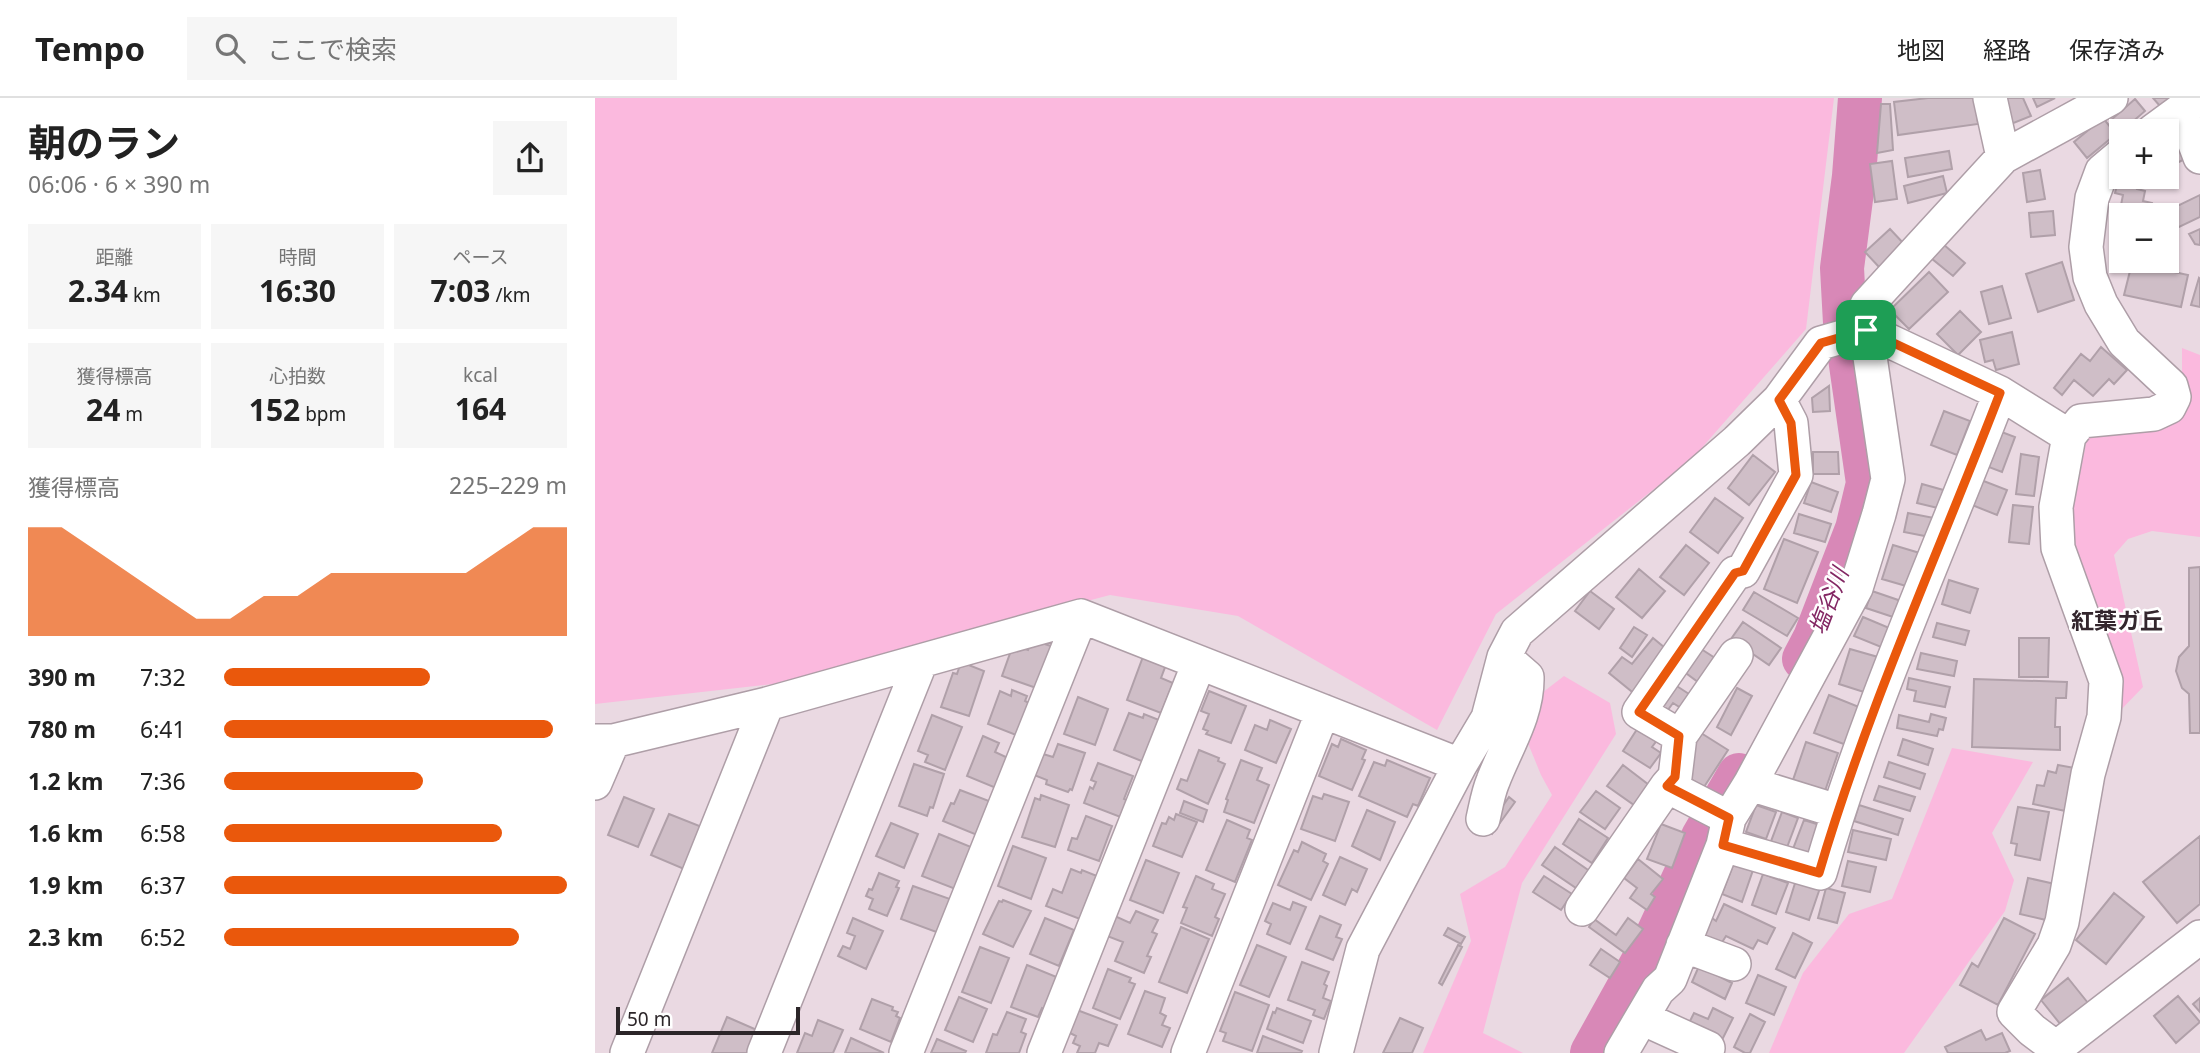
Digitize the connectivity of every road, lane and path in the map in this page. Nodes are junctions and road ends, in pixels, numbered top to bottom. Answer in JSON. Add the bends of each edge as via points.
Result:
{"nodes":[{"id":1,"x":1990,"y":98,"type":"edge"},
{"id":2,"x":2111,"y":98,"type":"edge"},
{"id":3,"x":2190,"y":104,"type":"edge"},
{"id":4,"x":2169,"y":119,"type":"edge"},
{"id":5,"x":2003,"y":157,"type":"junction"},
{"id":6,"x":2200,"y":158,"type":"edge"},
{"id":7,"x":2109,"y":165,"type":"edge"},
{"id":8,"x":1866,"y":330,"type":"junction"},
{"id":9,"x":2000,"y":393,"type":"junction"},
{"id":10,"x":1779,"y":400,"type":"junction"},
{"id":11,"x":2069,"y":436,"type":"junction"},
{"id":12,"x":1081,"y":616,"type":"junction"},
{"id":13,"x":1737,"y":655,"type":"dead end"},
{"id":14,"x":1504,"y":657,"type":"junction"},
{"id":15,"x":921,"y":661,"type":"junction"},
{"id":16,"x":1199,"y":663,"type":"junction"},
{"id":17,"x":767,"y":704,"type":"junction"},
{"id":18,"x":1323,"y":711,"type":"junction"},
{"id":19,"x":1679,"y":736,"type":"junction"},
{"id":20,"x":604,"y":741,"type":"edge"},
{"id":21,"x":1460,"y":765,"type":"junction"},
{"id":22,"x":595,"y":783,"type":"edge"},
{"id":23,"x":1750,"y":784,"type":"junction"},
{"id":24,"x":1667,"y":786,"type":"junction"},
{"id":25,"x":1837,"y":811,"type":"junction"},
{"id":26,"x":1483,"y":819,"type":"dead end"},
{"id":27,"x":1726,"y":832,"type":"junction"},
{"id":28,"x":1582,"y":909,"type":"dead end"},
{"id":29,"x":2200,"y":937,"type":"edge"},
{"id":30,"x":1683,"y":945,"type":"junction"},
{"id":31,"x":1734,"y":964,"type":"dead end"},
{"id":32,"x":1643,"y":1018,"type":"junction"},
{"id":33,"x":1707,"y":1048,"type":"dead end"},
{"id":34,"x":627,"y":1053,"type":"edge"},
{"id":35,"x":764,"y":1053,"type":"edge"},
{"id":36,"x":906,"y":1053,"type":"edge"},
{"id":37,"x":1044,"y":1053,"type":"edge"},
{"id":38,"x":1188,"y":1053,"type":"edge"},
{"id":39,"x":1336,"y":1053,"type":"edge"},
{"id":40,"x":1621,"y":1053,"type":"edge"}],
"edges":[{"from":1,"to":5,"type":"street"},
{"from":2,"to":5,"type":"street"},
{"from":3,"to":4,"type":"street"},
{"from":3,"to":6,"type":"street"},
{"from":5,"to":8,"type":"street","via":[[1867,305]]},
{"from":7,"to":11,"type":"street","via":[[2102,171],[2092,198],[2086,247],[2090,277],[2124,342],[2171,386],[2174,397],[2169,408],[2154,414],[2081,421]]},
{"from":8,"to":9,"type":"street"},
{"from":8,"to":10,"type":"street","via":[[1821,343]]},
{"from":8,"to":23,"type":"street","via":[[1888,479],[1856,588]]},
{"from":9,"to":11,"type":"street"},
{"from":9,"to":25,"type":"street"},
{"from":10,"to":14,"type":"street","via":[[1737,442],[1517,632]]},
{"from":10,"to":19,"type":"street","via":[[1791,423],[1796,475],[1743,571],[1735,573],[1639,712]]},
{"from":11,"to":29,"type":"street","via":[[2056,507],[2058,548],[2106,681],[2104,717],[2088,774],[2055,945],[2014,1012],[2056,1048]]},
{"from":12,"to":15,"type":"street"},
{"from":12,"to":16,"type":"street"},
{"from":12,"to":36,"type":"street"},
{"from":13,"to":19,"type":"street"},
{"from":14,"to":21,"type":"street","via":[[1488,718]]},
{"from":14,"to":26,"type":"street","via":[[1527,677],[1527,688]]},
{"from":15,"to":17,"type":"street"},
{"from":15,"to":35,"type":"street"},
{"from":16,"to":18,"type":"street"},
{"from":16,"to":37,"type":"street"},
{"from":17,"to":20,"type":"street"},
{"from":17,"to":34,"type":"street"},
{"from":18,"to":21,"type":"street"},
{"from":18,"to":38,"type":"street"},
{"from":19,"to":24,"type":"street","via":[[1675,777]]},
{"from":20,"to":22,"type":"street"},
{"from":21,"to":39,"type":"street","via":[[1363,949]]},
{"from":23,"to":25,"type":"street"},
{"from":23,"to":27,"type":"street"},
{"from":24,"to":27,"type":"street"},
{"from":24,"to":28,"type":"street"},
{"from":25,"to":27,"type":"street","via":[[1819,873]]},
{"from":27,"to":30,"type":"street"},
{"from":30,"to":31,"type":"street"},
{"from":30,"to":32,"type":"street","via":[[1669,979]]},
{"from":32,"to":33,"type":"street"},
{"from":32,"to":40,"type":"street"}]}
